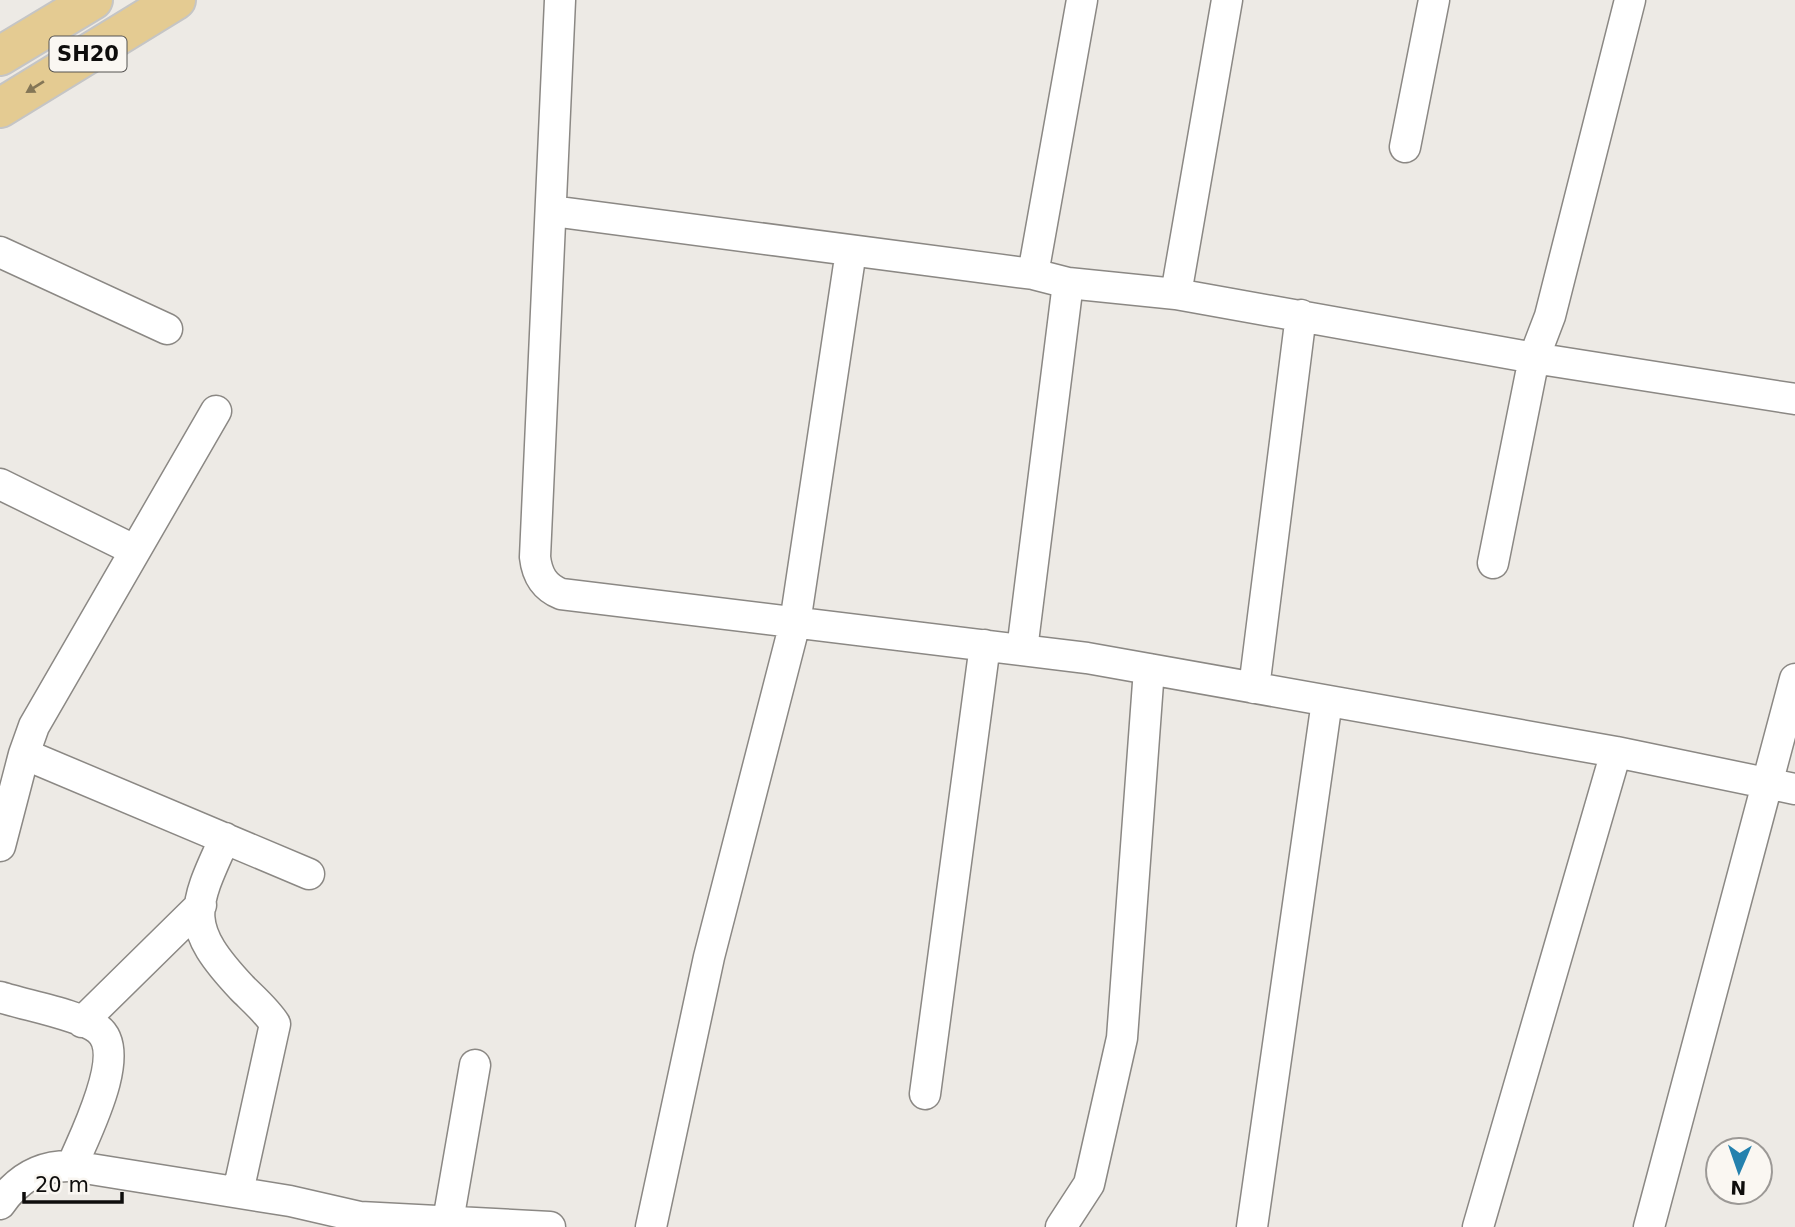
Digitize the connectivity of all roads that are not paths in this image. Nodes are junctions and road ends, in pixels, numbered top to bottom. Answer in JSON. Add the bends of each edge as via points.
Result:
{"nodes":[{"id":1,"x":176,"y":0,"type":"edge"},
{"id":2,"x":560,"y":0,"type":"edge"},
{"id":3,"x":1082,"y":0,"type":"edge"},
{"id":4,"x":1227,"y":0,"type":"edge"},
{"id":5,"x":1434,"y":0,"type":"edge"},
{"id":6,"x":1630,"y":0,"type":"edge"},
{"id":7,"x":83,"y":3,"type":"edge"},
{"id":8,"x":0,"y":56,"type":"edge"},
{"id":9,"x":0,"y":108,"type":"edge"},
{"id":10,"x":1405,"y":146,"type":"dead end"},
{"id":11,"x":552,"y":211,"type":"junction"},
{"id":12,"x":851,"y":251,"type":"junction"},
{"id":13,"x":0,"y":252,"type":"edge"},
{"id":14,"x":1033,"y":274,"type":"junction"},
{"id":15,"x":1068,"y":283,"type":"junction"},
{"id":16,"x":1176,"y":294,"type":"junction"},
{"id":17,"x":1301,"y":315,"type":"junction"},
{"id":18,"x":167,"y":329,"type":"dead end"},
{"id":19,"x":1534,"y":358,"type":"junction"},
{"id":20,"x":1795,"y":399,"type":"edge"},
{"id":21,"x":216,"y":411,"type":"dead end"},
{"id":22,"x":0,"y":484,"type":"edge"},
{"id":23,"x":134,"y":550,"type":"junction"},
{"id":24,"x":1493,"y":563,"type":"dead end"},
{"id":25,"x":795,"y":623,"type":"junction"},
{"id":26,"x":985,"y":645,"type":"junction"},
{"id":27,"x":1022,"y":650,"type":"junction"},
{"id":28,"x":1149,"y":669,"type":"junction"},
{"id":29,"x":1795,"y":679,"type":"edge"},
{"id":30,"x":1254,"y":688,"type":"junction"},
{"id":31,"x":1327,"y":701,"type":"junction"},
{"id":32,"x":1616,"y":752,"type":"junction"},
{"id":33,"x":24,"y":754,"type":"junction"},
{"id":34,"x":1782,"y":787,"type":"edge"},
{"id":35,"x":225,"y":838,"type":"junction"},
{"id":36,"x":0,"y":846,"type":"edge"},
{"id":37,"x":309,"y":874,"type":"dead end"},
{"id":38,"x":201,"y":905,"type":"junction"},
{"id":39,"x":0,"y":998,"type":"edge"},
{"id":40,"x":82,"y":1022,"type":"junction"},
{"id":41,"x":475,"y":1065,"type":"dead end"},
{"id":42,"x":925,"y":1094,"type":"dead end"},
{"id":43,"x":72,"y":1166,"type":"junction"},
{"id":44,"x":238,"y":1192,"type":"junction"},
{"id":45,"x":0,"y":1204,"type":"edge"},
{"id":46,"x":288,"y":1214,"type":"edge"},
{"id":47,"x":448,"y":1221,"type":"junction"},
{"id":48,"x":550,"y":1227,"type":"edge"},
{"id":49,"x":651,"y":1227,"type":"edge"},
{"id":50,"x":1061,"y":1227,"type":"edge"},
{"id":51,"x":1252,"y":1227,"type":"edge"},
{"id":52,"x":1478,"y":1227,"type":"edge"},
{"id":53,"x":1649,"y":1227,"type":"edge"}],
"edges":[{"from":1,"to":9,"type":"main road","number":"SH20","one_way":true},
{"from":2,"to":11,"type":"street"},
{"from":3,"to":14,"type":"street"},
{"from":4,"to":16,"type":"street"},
{"from":5,"to":10,"type":"street"},
{"from":6,"to":19,"type":"street","via":[[1550,316]]},
{"from":7,"to":8,"type":"main road","number":"SH20"},
{"from":11,"to":12,"type":"street"},
{"from":11,"to":25,"type":"street","via":[[535,557],[542,581],[561,594]]},
{"from":12,"to":14,"type":"street"},
{"from":12,"to":25,"type":"street"},
{"from":13,"to":18,"type":"street"},
{"from":14,"to":15,"type":"street"},
{"from":15,"to":16,"type":"street"},
{"from":15,"to":27,"type":"street"},
{"from":16,"to":17,"type":"street"},
{"from":17,"to":19,"type":"street"},
{"from":17,"to":30,"type":"street"},
{"from":19,"to":20,"type":"street"},
{"from":19,"to":24,"type":"street"},
{"from":21,"to":23,"type":"street"},
{"from":22,"to":23,"type":"street"},
{"from":23,"to":33,"type":"street","via":[[51,693]]},
{"from":25,"to":26,"type":"street"},
{"from":25,"to":49,"type":"street","via":[[709,957]]},
{"from":26,"to":27,"type":"street"},
{"from":26,"to":42,"type":"street"},
{"from":27,"to":28,"type":"street"},
{"from":28,"to":30,"type":"street"},
{"from":28,"to":50,"type":"street","via":[[1122,1038],[1086,1194]]},
{"from":29,"to":34,"type":"street"},
{"from":30,"to":31,"type":"street"},
{"from":31,"to":32,"type":"street"},
{"from":31,"to":51,"type":"street"},
{"from":32,"to":34,"type":"street"},
{"from":32,"to":52,"type":"street"},
{"from":33,"to":35,"type":"street"},
{"from":33,"to":36,"type":"street"},
{"from":34,"to":53,"type":"street"},
{"from":35,"to":37,"type":"street"},
{"from":35,"to":38,"type":"street","via":[[203,886]]},
{"from":38,"to":40,"type":"street"},
{"from":38,"to":44,"type":"street","via":[[207,948],[275,1024]]},
{"from":39,"to":40,"type":"street"},
{"from":40,"to":43,"type":"street","via":[[106,1038],[109,1061]]},
{"from":41,"to":47,"type":"street"},
{"from":43,"to":44,"type":"street"},
{"from":43,"to":45,"type":"street","via":[[40,1169],[24,1178]]},
{"from":44,"to":46,"type":"street"},
{"from":46,"to":47,"type":"street"},
{"from":47,"to":48,"type":"street"}]}
